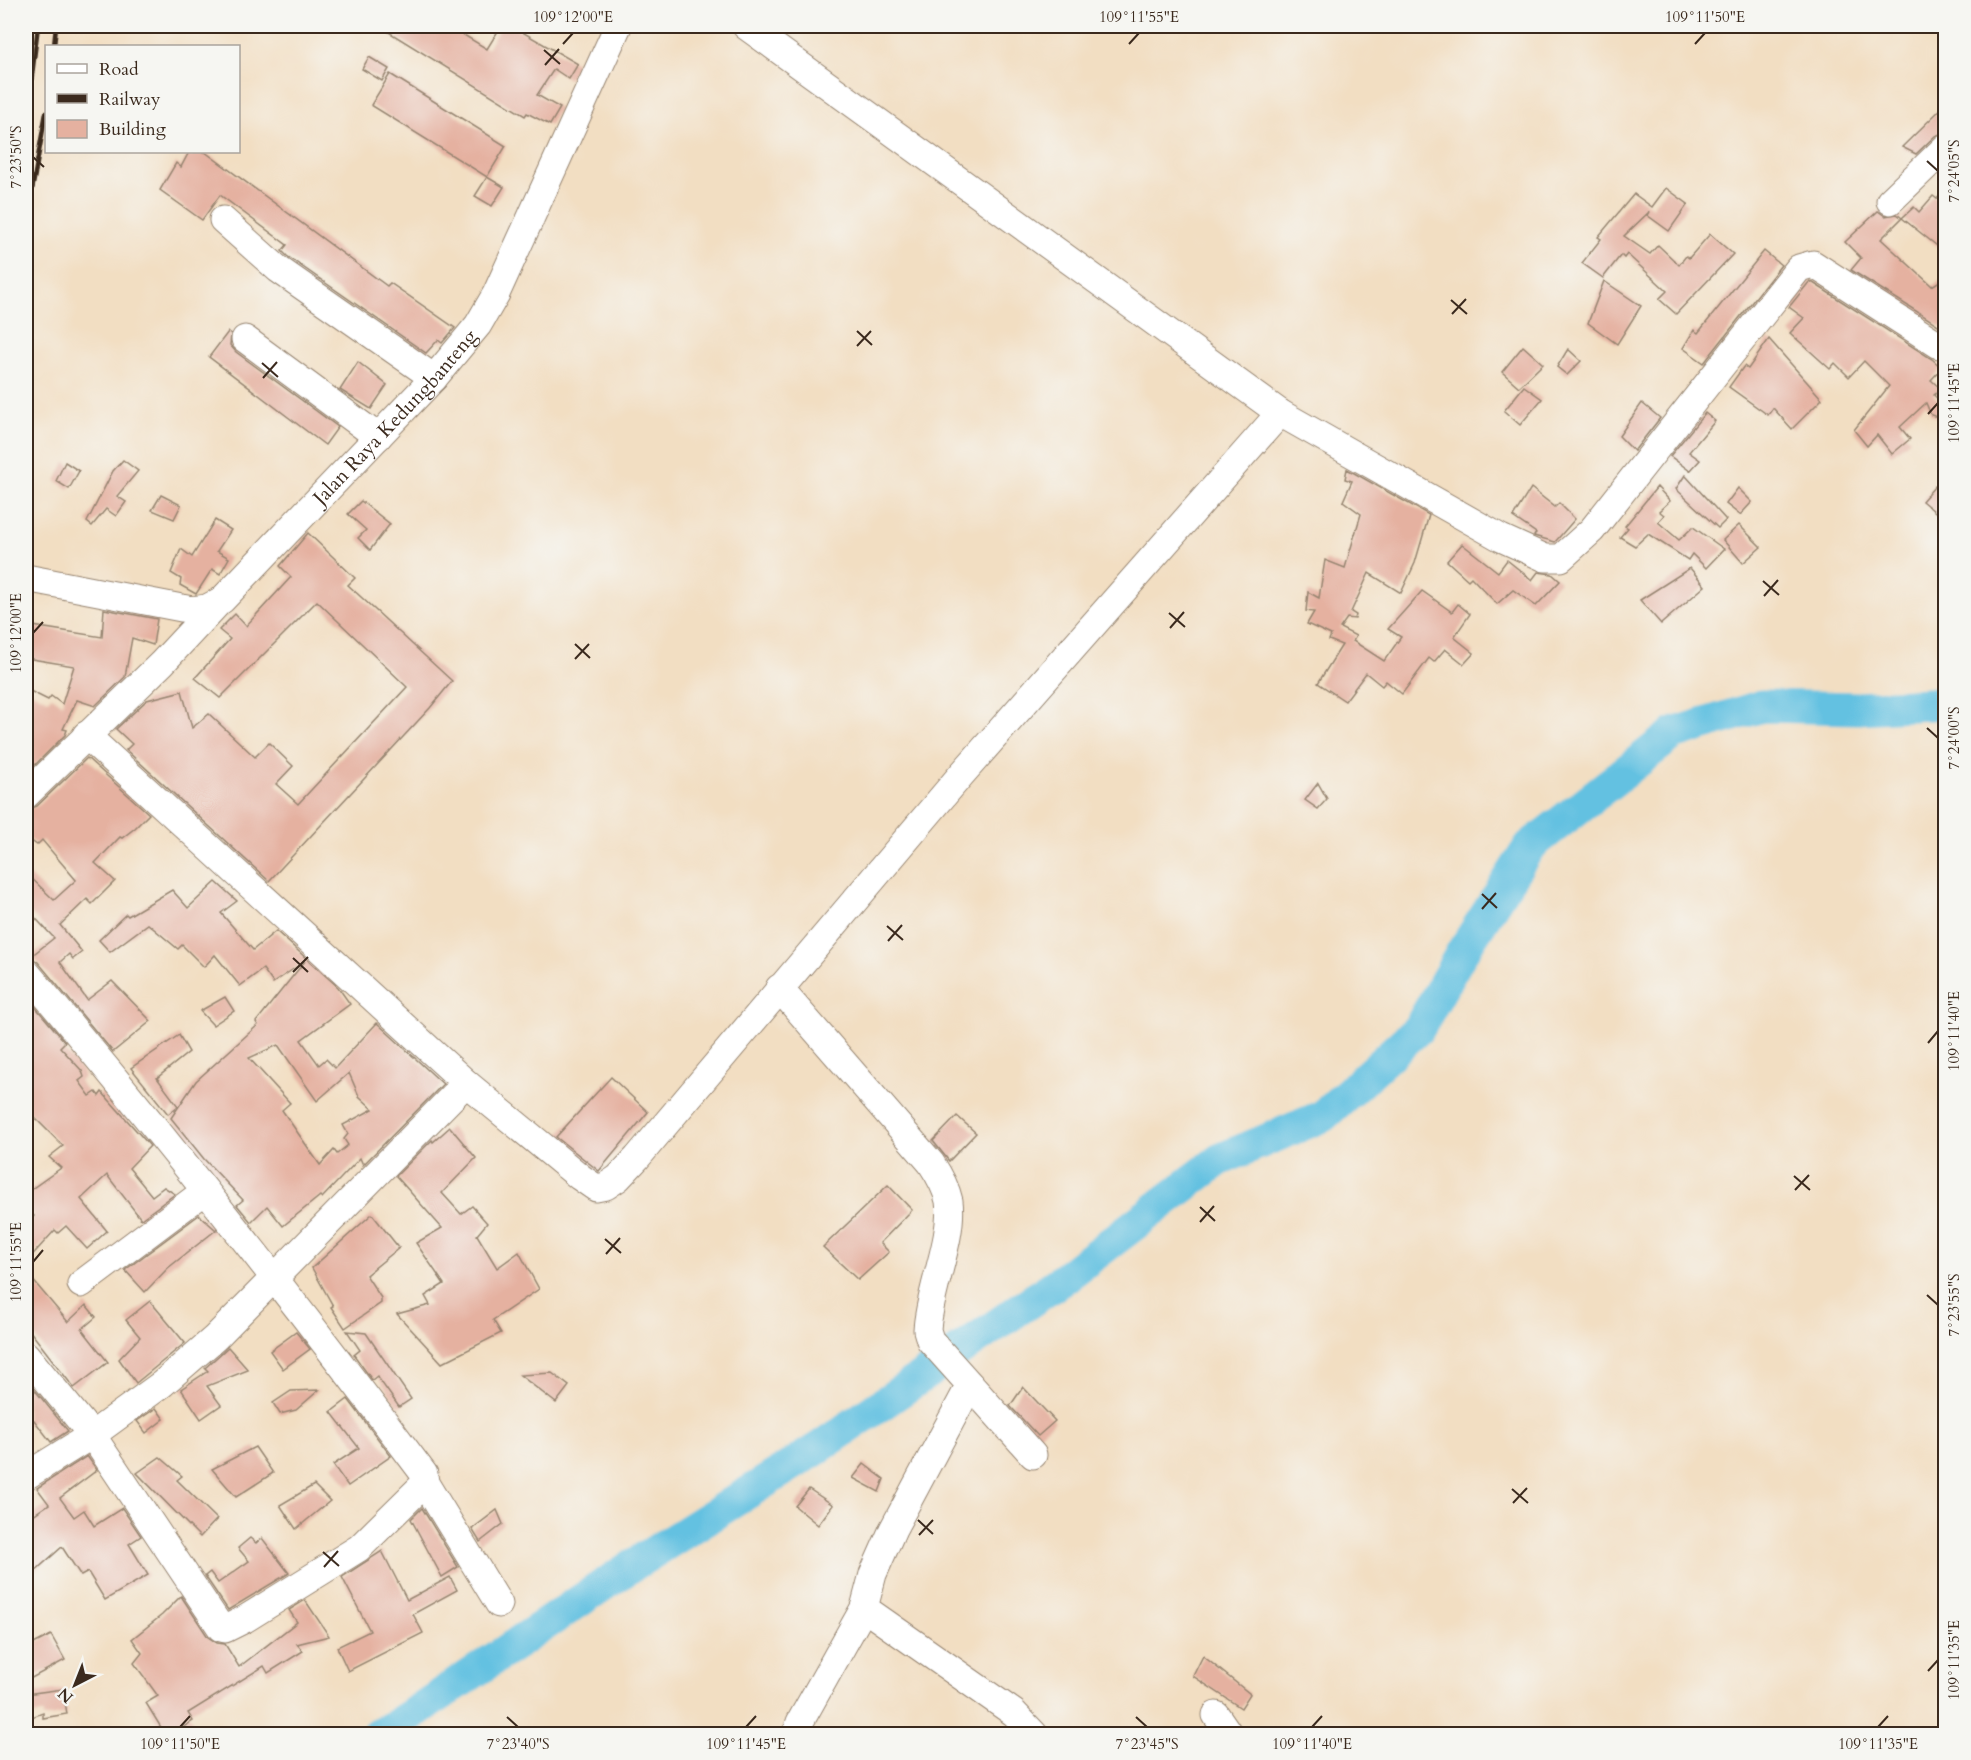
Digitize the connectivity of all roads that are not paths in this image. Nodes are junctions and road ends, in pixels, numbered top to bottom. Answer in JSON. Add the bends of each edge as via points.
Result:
{"nodes":[{"id":1,"x":618,"y":26,"type":"edge"},
{"id":2,"x":746,"y":26,"type":"edge"},
{"id":3,"x":1946,"y":147,"type":"edge"},
{"id":4,"x":1890,"y":201,"type":"dead end"},
{"id":5,"x":223,"y":220,"type":"dead end"},
{"id":6,"x":245,"y":339,"type":"dead end"},
{"id":7,"x":1946,"y":346,"type":"edge"},
{"id":8,"x":434,"y":378,"type":"junction"},
{"id":9,"x":1280,"y":413,"type":"junction"},
{"id":10,"x":378,"y":437,"type":"junction"},
{"id":11,"x":26,"y":578,"type":"edge"},
{"id":12,"x":217,"y":604,"type":"junction"},
{"id":13,"x":86,"y":735,"type":"junction"},
{"id":14,"x":26,"y":795,"type":"edge"},
{"id":15,"x":26,"y":972,"type":"edge"},
{"id":16,"x":779,"y":988,"type":"junction"},
{"id":17,"x":466,"y":1083,"type":"junction"},
{"id":18,"x":205,"y":1191,"type":"junction"},
{"id":19,"x":276,"y":1278,"type":"junction"},
{"id":20,"x":81,"y":1284,"type":"dead end"},
{"id":21,"x":26,"y":1355,"type":"edge"},
{"id":22,"x":965,"y":1379,"type":"junction"},
{"id":23,"x":92,"y":1435,"type":"junction"},
{"id":24,"x":1033,"y":1455,"type":"dead end"},
{"id":25,"x":26,"y":1476,"type":"edge"},
{"id":26,"x":425,"y":1483,"type":"junction"},
{"id":27,"x":499,"y":1604,"type":"dead end"},
{"id":28,"x":864,"y":1608,"type":"junction"},
{"id":29,"x":796,"y":1734,"type":"edge"},
{"id":30,"x":1034,"y":1734,"type":"edge"}],
"edges":[{"from":1,"to":8,"type":"street","name":"Jalan Raya Kedungbanteng","via":[[496,294],[478,325]]},
{"from":2,"to":9,"type":"street"},
{"from":3,"to":4,"type":"street"},
{"from":5,"to":8,"type":"street","via":[[278,269]]},
{"from":6,"to":10,"type":"street"},
{"from":7,"to":9,"type":"street","via":[[1813,264],[1805,264],[1592,530],[1561,558],[1545,558],[1501,538]]},
{"from":8,"to":10,"type":"street","name":"Jalan Raya Kedungbanteng"},
{"from":9,"to":16,"type":"street"},
{"from":10,"to":12,"type":"street","name":"Jalan Raya Kedungbanteng"},
{"from":11,"to":12,"type":"street","via":[[169,607],[192,610]]},
{"from":12,"to":13,"type":"street","name":"Jalan Raya Kedungbanteng"},
{"from":13,"to":14,"type":"street","name":"Jalan Raya Kedungbanteng"},
{"from":13,"to":17,"type":"street"},
{"from":15,"to":18,"type":"street"},
{"from":16,"to":17,"type":"street","via":[[637,1158],[606,1186],[596,1188],[580,1177]]},
{"from":16,"to":22,"type":"street","via":[[931,1163],[943,1182],[949,1222],[927,1330],[937,1348]]},
{"from":17,"to":19,"type":"street"},
{"from":18,"to":19,"type":"street"},
{"from":18,"to":20,"type":"street"},
{"from":19,"to":23,"type":"street","via":[[215,1338]]},
{"from":19,"to":26,"type":"street","via":[[424,1473]]},
{"from":21,"to":23,"type":"street"},
{"from":22,"to":24,"type":"street"},
{"from":22,"to":28,"type":"street","via":[[893,1528],[873,1574]]},
{"from":23,"to":25,"type":"street"},
{"from":23,"to":26,"type":"street","via":[[217,1625],[225,1629],[359,1548]]},
{"from":26,"to":27,"type":"street"},
{"from":28,"to":29,"type":"street"},
{"from":28,"to":30,"type":"street","via":[[1014,1713]]}]}
